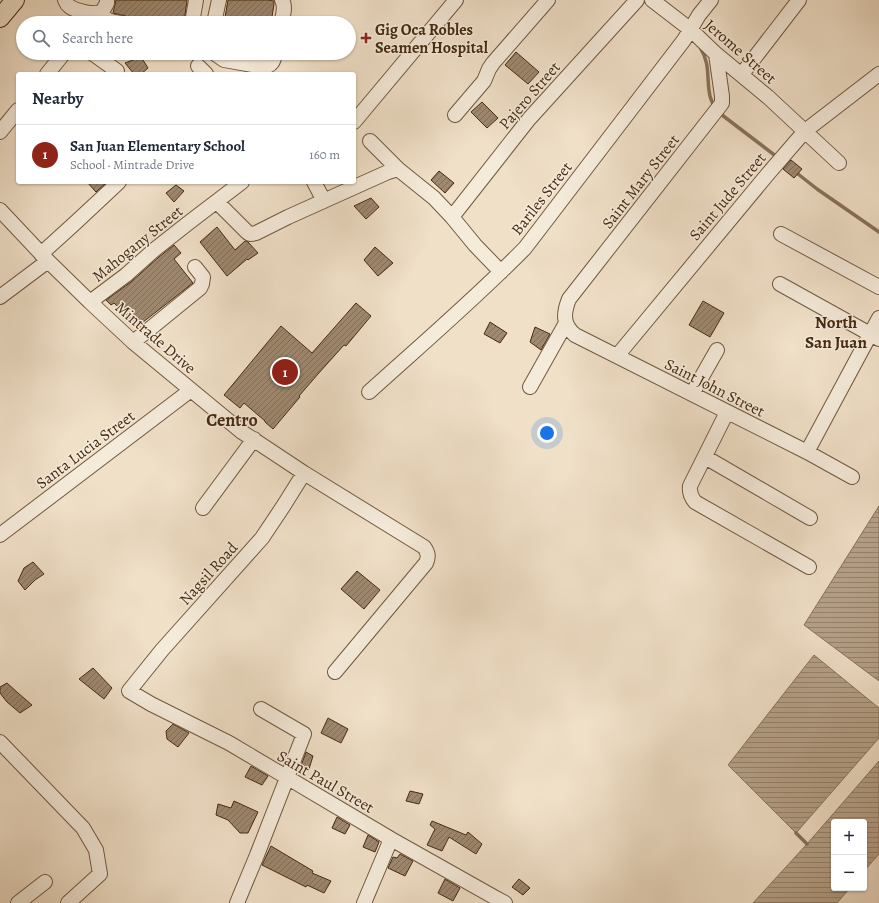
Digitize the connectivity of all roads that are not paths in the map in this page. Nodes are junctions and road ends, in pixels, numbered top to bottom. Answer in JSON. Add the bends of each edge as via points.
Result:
{"nodes":[{"id":1,"x":15,"y":0,"type":"edge"},
{"id":2,"x":65,"y":0,"type":"edge"},
{"id":3,"x":196,"y":0,"type":"edge"},
{"id":4,"x":219,"y":0,"type":"edge"},
{"id":5,"x":282,"y":0,"type":"edge"},
{"id":6,"x":456,"y":0,"type":"edge"},
{"id":7,"x":548,"y":0,"type":"edge"},
{"id":8,"x":637,"y":0,"type":"edge"},
{"id":9,"x":652,"y":0,"type":"edge"},
{"id":10,"x":711,"y":0,"type":"edge"},
{"id":11,"x":799,"y":0,"type":"edge"},
{"id":12,"x":105,"y":6,"type":"edge"},
{"id":13,"x":104,"y":16,"type":"edge"},
{"id":14,"x":193,"y":16,"type":"edge"},
{"id":15,"x":216,"y":16,"type":"edge"},
{"id":16,"x":282,"y":16,"type":"edge"},
{"id":17,"x":0,"y":18,"type":"edge"},
{"id":18,"x":691,"y":30,"type":"junction"},
{"id":19,"x":716,"y":54,"type":"junction"},
{"id":20,"x":58,"y":60,"type":"edge"},
{"id":21,"x":102,"y":60,"type":"edge"},
{"id":22,"x":224,"y":60,"type":"edge"},
{"id":23,"x":274,"y":60,"type":"edge"},
{"id":24,"x":117,"y":71,"type":"dead end"},
{"id":25,"x":49,"y":72,"type":"edge"},
{"id":26,"x":742,"y":74,"type":"junction"},
{"id":27,"x":879,"y":74,"type":"edge"},
{"id":28,"x":16,"y":112,"type":"edge"},
{"id":29,"x":455,"y":116,"type":"dead end"},
{"id":30,"x":356,"y":120,"type":"edge"},
{"id":31,"x":805,"y":131,"type":"junction"},
{"id":32,"x":0,"y":132,"type":"edge"},
{"id":33,"x":370,"y":141,"type":"dead end"},
{"id":34,"x":839,"y":163,"type":"dead end"},
{"id":35,"x":398,"y":169,"type":"junction"},
{"id":36,"x":117,"y":184,"type":"edge"},
{"id":37,"x":240,"y":184,"type":"edge"},
{"id":38,"x":315,"y":184,"type":"edge"},
{"id":39,"x":324,"y":201,"type":"junction"},
{"id":40,"x":217,"y":202,"type":"junction"},
{"id":41,"x":0,"y":210,"type":"edge"},
{"id":42,"x":452,"y":217,"type":"junction"},
{"id":43,"x":781,"y":234,"type":"dead end"},
{"id":44,"x":45,"y":257,"type":"junction"},
{"id":45,"x":195,"y":268,"type":"dead end"},
{"id":46,"x":501,"y":272,"type":"junction"},
{"id":47,"x":780,"y":284,"type":"dead end"},
{"id":48,"x":879,"y":287,"type":"edge"},
{"id":49,"x":0,"y":297,"type":"edge"},
{"id":50,"x":90,"y":302,"type":"junction"},
{"id":51,"x":879,"y":318,"type":"edge"},
{"id":52,"x":566,"y":323,"type":"junction"},
{"id":53,"x":875,"y":337,"type":"edge"},
{"id":54,"x":133,"y":342,"type":"junction"},
{"id":55,"x":717,"y":350,"type":"dead end"},
{"id":56,"x":617,"y":356,"type":"junction"},
{"id":57,"x":530,"y":387,"type":"dead end"},
{"id":58,"x":191,"y":390,"type":"junction"},
{"id":59,"x":369,"y":392,"type":"dead end"},
{"id":60,"x":692,"y":394,"type":"junction"},
{"id":61,"x":726,"y":412,"type":"junction"},
{"id":62,"x":254,"y":439,"type":"junction"},
{"id":63,"x":807,"y":452,"type":"junction"},
{"id":64,"x":705,"y":456,"type":"junction"},
{"id":65,"x":304,"y":473,"type":"junction"},
{"id":66,"x":852,"y":477,"type":"dead end"},
{"id":67,"x":203,"y":508,"type":"dead end"},
{"id":68,"x":810,"y":518,"type":"dead end"},
{"id":69,"x":0,"y":535,"type":"edge"},
{"id":70,"x":809,"y":567,"type":"dead end"},
{"id":71,"x":335,"y":672,"type":"dead end"},
{"id":72,"x":129,"y":690,"type":"joint"},
{"id":73,"x":261,"y":709,"type":"dead end"},
{"id":74,"x":0,"y":742,"type":"edge"},
{"id":75,"x":287,"y":777,"type":"junction"},
{"id":76,"x":391,"y":839,"type":"junction"},
{"id":77,"x":45,"y":882,"type":"dead end"},
{"id":78,"x":497,"y":901,"type":"edge"},
{"id":79,"x":18,"y":903,"type":"edge"},
{"id":80,"x":68,"y":903,"type":"edge"},
{"id":81,"x":237,"y":903,"type":"edge"},
{"id":82,"x":364,"y":903,"type":"edge"}],
"edges":[{"from":1,"to":17,"type":"main road"},
{"from":2,"to":12,"type":"street","via":[[70,7],[90,13],[99,13]]},
{"from":3,"to":14,"type":"street"},
{"from":4,"to":15,"type":"street"},
{"from":5,"to":16,"type":"street"},
{"from":6,"to":30,"type":"street"},
{"from":7,"to":29,"type":"street","via":[[493,63],[484,81]]},
{"from":8,"to":42,"type":"street","name":"Pajero Street","via":[[529,119]]},
{"from":9,"to":18,"type":"street","name":"Jerome Street"},
{"from":10,"to":18,"type":"street","name":"Bariles Street"},
{"from":11,"to":26,"type":"street"},
{"from":12,"to":13,"type":"street"},
{"from":18,"to":19,"type":"street","name":"Jerome Street"},
{"from":18,"to":46,"type":"street","name":"Bariles Street","via":[[525,248]]},
{"from":19,"to":26,"type":"street","name":"Jerome Street"},
{"from":19,"to":52,"type":"street","name":"Saint Mary Street","via":[[722,103],[569,299],[565,314]]},
{"from":20,"to":25,"type":"street"},
{"from":21,"to":24,"type":"street"},
{"from":22,"to":23,"type":"street","via":[[263,67],[271,65]]},
{"from":26,"to":31,"type":"street","name":"Jerome Street"},
{"from":27,"to":31,"type":"street","name":"Saint Jude Street"},
{"from":28,"to":32,"type":"street"},
{"from":31,"to":34,"type":"street","name":"Jerome Street"},
{"from":31,"to":56,"type":"street","name":"Saint Jude Street"},
{"from":33,"to":35,"type":"street"},
{"from":35,"to":39,"type":"street"},
{"from":35,"to":42,"type":"street","via":[[434,198]]},
{"from":36,"to":44,"type":"street","via":[[74,224]]},
{"from":37,"to":40,"type":"street","name":"Mahogany Street"},
{"from":38,"to":39,"type":"street"},
{"from":39,"to":40,"type":"street","via":[[249,234]]},
{"from":40,"to":50,"type":"street","name":"Mahogany Street"},
{"from":41,"to":44,"type":"street","name":"Mintrade Drive"},
{"from":42,"to":46,"type":"street"},
{"from":43,"to":48,"type":"street"},
{"from":44,"to":49,"type":"street"},
{"from":44,"to":50,"type":"street","name":"Mintrade Drive"},
{"from":45,"to":54,"type":"street","via":[[203,277],[200,288]]},
{"from":46,"to":59,"type":"street","name":"Bariles Street"},
{"from":47,"to":53,"type":"street"},
{"from":50,"to":54,"type":"street","name":"Mintrade Drive"},
{"from":51,"to":53,"type":"street"},
{"from":52,"to":56,"type":"street","name":"Saint John Street","via":[[575,336]]},
{"from":52,"to":57,"type":"street"},
{"from":53,"to":63,"type":"street"},
{"from":54,"to":58,"type":"street","name":"Mintrade Drive"},
{"from":55,"to":60,"type":"street"},
{"from":56,"to":60,"type":"street","name":"Saint John Street"},
{"from":58,"to":62,"type":"street","name":"Mintrade Drive"},
{"from":58,"to":69,"type":"street","name":"Santa Lucia Street"},
{"from":60,"to":61,"type":"street","name":"Saint John Street"},
{"from":61,"to":63,"type":"street","name":"Saint John Street"},
{"from":61,"to":64,"type":"street"},
{"from":62,"to":65,"type":"street","name":"Mintrade Drive"},
{"from":62,"to":67,"type":"street"},
{"from":63,"to":66,"type":"street","name":"Saint John Street"},
{"from":64,"to":68,"type":"street"},
{"from":64,"to":70,"type":"street","via":[[690,486],[689,491],[695,502]]},
{"from":65,"to":71,"type":"street","name":"Mintrade Drive","via":[[424,547],[428,552],[426,563]]},
{"from":65,"to":72,"type":"street","name":"Nagsil Road","via":[[262,538]]},
{"from":72,"to":75,"type":"street","name":"Saint Paul Street"},
{"from":73,"to":75,"type":"street","via":[[304,734]]},
{"from":74,"to":80,"type":"street","via":[[83,828],[96,850],[100,874]]},
{"from":75,"to":76,"type":"street","name":"Saint Paul Street"},
{"from":75,"to":81,"type":"street"},
{"from":76,"to":78,"type":"street","name":"Saint Paul Street"},
{"from":76,"to":82,"type":"street"},
{"from":77,"to":79,"type":"street"}]}
